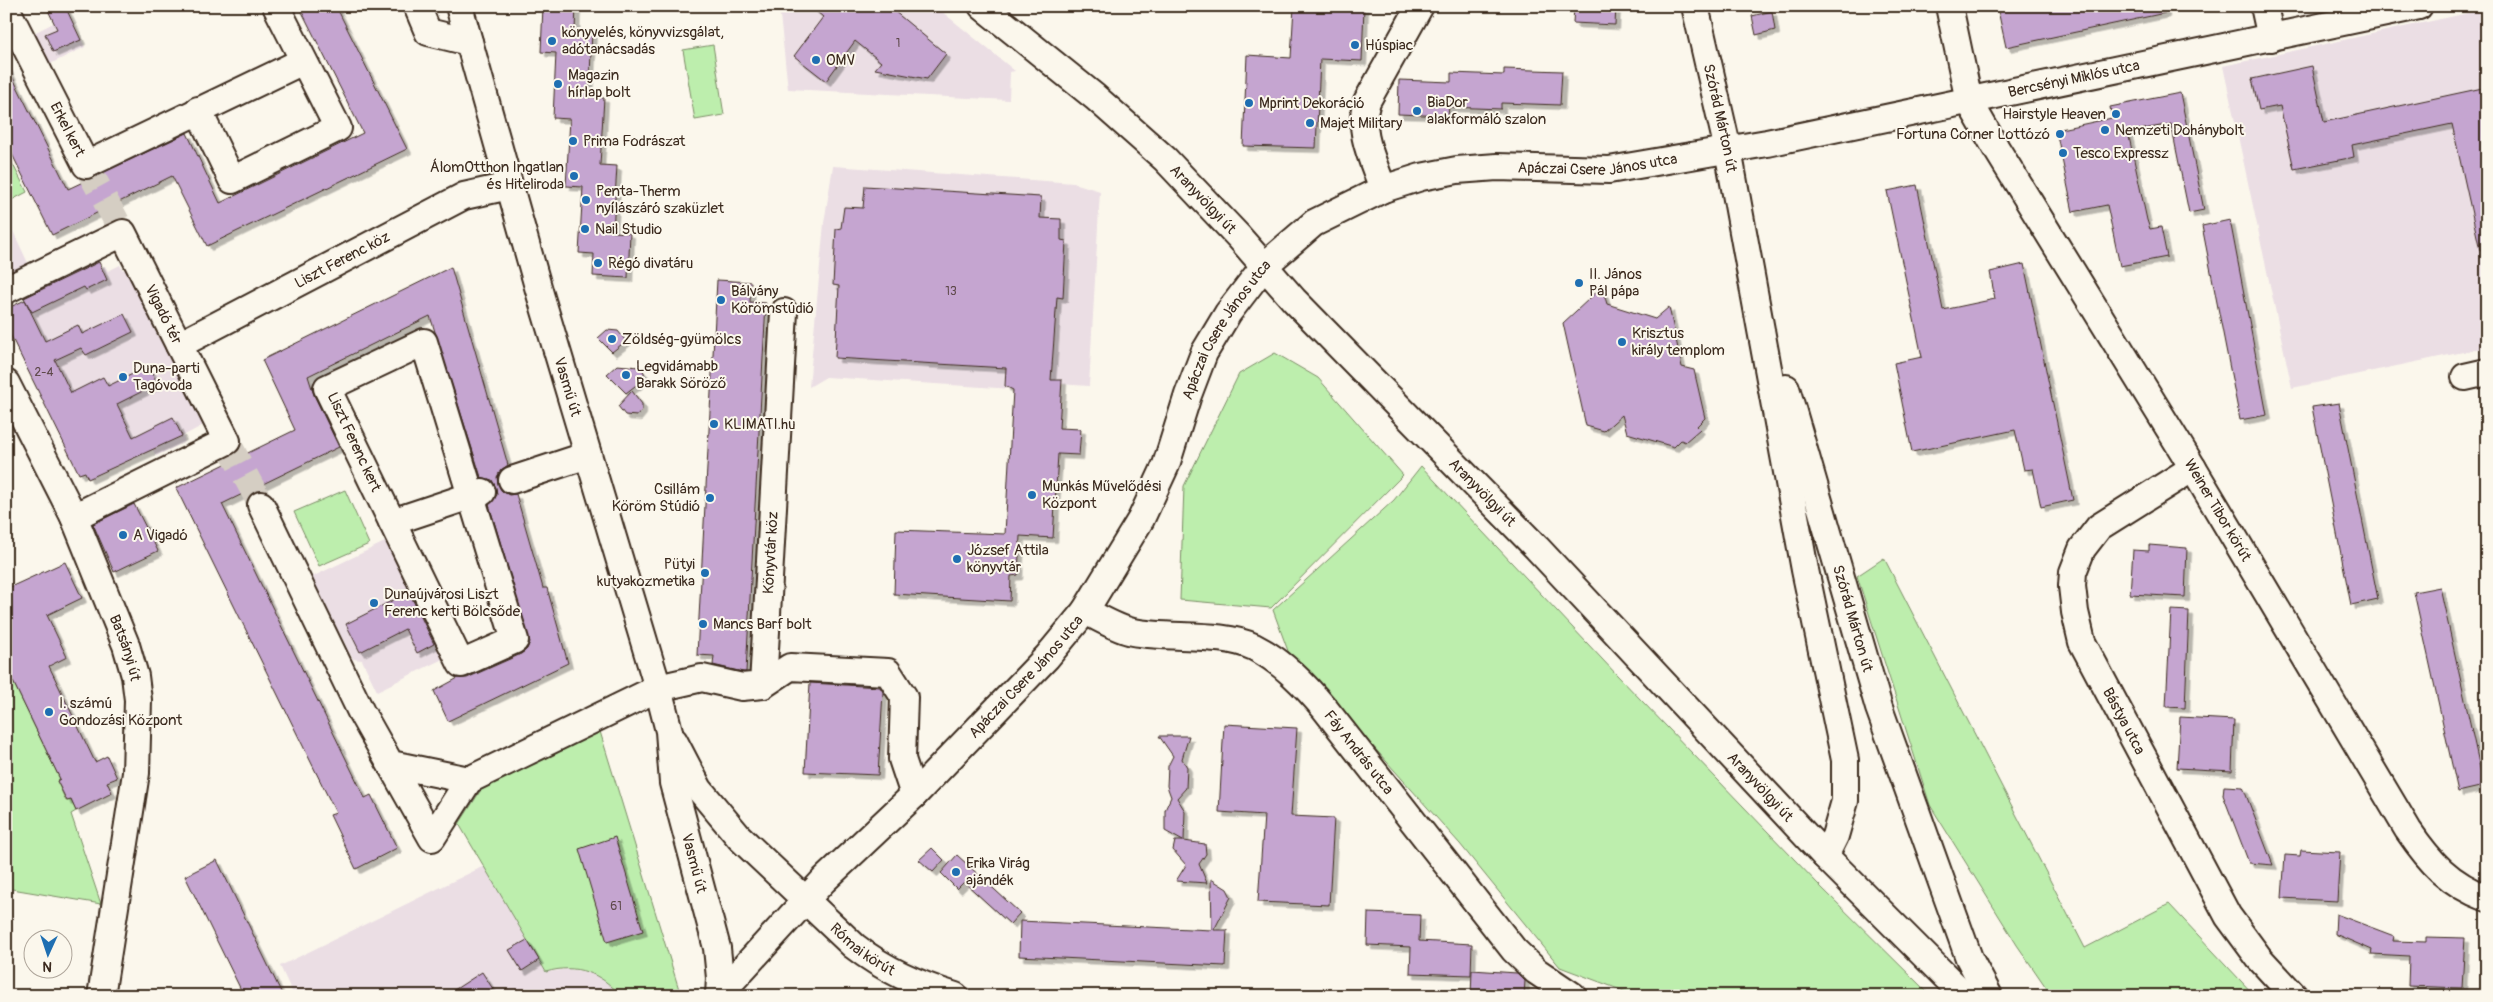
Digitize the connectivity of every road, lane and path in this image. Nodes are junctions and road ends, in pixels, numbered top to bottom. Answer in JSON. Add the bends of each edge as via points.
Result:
{"nodes":[{"id":1,"x":276,"y":6,"type":"edge"},
{"id":2,"x":417,"y":6,"type":"edge"},
{"id":3,"x":459,"y":6,"type":"edge"},
{"id":4,"x":982,"y":6,"type":"edge"},
{"id":5,"x":1420,"y":6,"type":"edge"},
{"id":6,"x":1695,"y":6,"type":"edge"},
{"id":7,"x":1949,"y":6,"type":"edge"},
{"id":8,"x":2264,"y":6,"type":"edge"},
{"id":9,"x":2419,"y":6,"type":"edge"},
{"id":10,"x":6,"y":8,"type":"edge"},
{"id":11,"x":2271,"y":38,"type":"junction"},
{"id":12,"x":469,"y":42,"type":"junction"},
{"id":13,"x":303,"y":61,"type":"junction"},
{"id":14,"x":1970,"y":101,"type":"junction"},
{"id":15,"x":198,"y":110,"type":"junction"},
{"id":16,"x":1728,"y":150,"type":"junction"},
{"id":17,"x":508,"y":186,"type":"junction"},
{"id":18,"x":1383,"y":189,"type":"junction"},
{"id":19,"x":1742,"y":231,"type":"junction"},
{"id":20,"x":1264,"y":266,"type":"junction"},
{"id":21,"x":6,"y":290,"type":"edge"},
{"id":22,"x":784,"y":312,"type":"dead end"},
{"id":23,"x":179,"y":345,"type":"junction"},
{"id":24,"x":6,"y":383,"type":"edge"},
{"id":25,"x":588,"y":455,"type":"junction"},
{"id":26,"x":2193,"y":468,"type":"junction"},
{"id":27,"x":512,"y":480,"type":"dead end"},
{"id":28,"x":477,"y":494,"type":"junction"},
{"id":29,"x":261,"y":505,"type":"tunnel mouth"},
{"id":30,"x":74,"y":517,"type":"junction"},
{"id":31,"x":392,"y":522,"type":"junction"},
{"id":32,"x":1084,"y":611,"type":"junction"},
{"id":33,"x":763,"y":685,"type":"junction"},
{"id":34,"x":658,"y":688,"type":"junction"},
{"id":35,"x":668,"y":731,"type":"junction"},
{"id":36,"x":391,"y":764,"type":"junction"},
{"id":37,"x":469,"y":780,"type":"junction"},
{"id":38,"x":914,"y":795,"type":"junction"},
{"id":39,"x":1825,"y":856,"type":"junction"},
{"id":40,"x":2487,"y":898,"type":"edge"},
{"id":41,"x":805,"y":901,"type":"junction"},
{"id":42,"x":718,"y":995,"type":"edge"},
{"id":43,"x":102,"y":996,"type":"edge"},
{"id":44,"x":955,"y":996,"type":"edge"},
{"id":45,"x":1573,"y":996,"type":"edge"},
{"id":46,"x":1965,"y":996,"type":"edge"},
{"id":47,"x":1990,"y":996,"type":"edge"},
{"id":48,"x":2294,"y":996,"type":"edge"}],
"edges":[{"from":1,"to":13,"type":"street"},
{"from":2,"to":12,"type":"street","via":[[428,32]]},
{"from":3,"to":12,"type":"street","name":"Vasmű út"},
{"from":4,"to":20,"type":"street","name":"Aranyvölgyi út","via":[[1095,96],[1165,159]]},
{"from":5,"to":18,"type":"street","via":[[1362,115],[1365,139]]},
{"from":6,"to":16,"type":"street","name":"Szórád Márton út"},
{"from":7,"to":14,"type":"street","name":"Weiner Tibor körút"},
{"from":8,"to":11,"type":"street"},
{"from":9,"to":11,"type":"street","name":"Bercsényi Miklós utca"},
{"from":10,"to":15,"type":"street","name":"Erkel kert","via":[[86,165]]},
{"from":11,"to":14,"type":"street","name":"Bercsényi Miklós utca"},
{"from":12,"to":17,"type":"street","name":"Vasmű út"},
{"from":13,"to":15,"type":"street","name":"Erkel kert"},
{"from":13,"to":15,"type":"street","via":[[338,128],[232,180]]},
{"from":14,"to":16,"type":"street","name":"Bercsényi Miklós utca"},
{"from":14,"to":26,"type":"street","name":"Weiner Tibor körút","via":[[2001,157]]},
{"from":16,"to":18,"type":"street","name":"Apáczai Csere János utca","via":[[1609,170],[1497,167],[1457,170]]},
{"from":16,"to":19,"type":"street","name":"Szórád Márton út"},
{"from":17,"to":23,"type":"street","name":"Liszt Ferenc köz","via":[[464,196]]},
{"from":17,"to":25,"type":"street","name":"Vasmű út"},
{"from":18,"to":20,"type":"street","name":"Apáczai Csere János utca","via":[[1314,223]]},
{"from":19,"to":39,"type":"street","name":"Szórád Márton út","via":[[1803,560],[1845,760],[1845,801],[1835,836]]},
{"from":19,"to":47,"type":"street","name":"Szórád Márton út","via":[[1879,708],[1965,949]]},
{"from":20,"to":32,"type":"street","name":"Apáczai Csere János utca","via":[[1228,312],[1204,353],[1166,465],[1142,519]]},
{"from":20,"to":39,"type":"street","name":"Aranyvölgyi út","via":[[1537,548]]},
{"from":21,"to":23,"type":"street","name":"Vigadó tér","via":[[123,233]]},
{"from":22,"to":33,"type":"street","name":"Könyvtár köz"},
{"from":23,"to":30,"type":"street","name":"Vigadó tér","via":[[227,441]]},
{"from":24,"to":30,"type":"street","name":"Batsányi út"},
{"from":25,"to":27,"type":"street"},
{"from":25,"to":34,"type":"street","name":"Vasmű út"},
{"from":26,"to":40,"type":"street","name":"Weiner Tibor körút","via":[[2429,861],[2452,880]]},
{"from":26,"to":48,"type":"street","name":"Bástya utca","via":[[2099,526],[2082,549],[2073,572],[2075,612],[2082,642],[2228,916],[2259,958]]},
{"from":28,"to":31,"type":"street"},
{"from":28,"to":31,"type":"street","name":"Liszt Ferenc kert","via":[[515,640],[461,664]]},
{"from":28,"to":31,"type":"street","name":"Liszt Ferenc kert","via":[[424,342],[327,388]]},
{"from":29,"to":36,"type":"street","via":[[361,712]]},
{"from":30,"to":43,"type":"street","name":"Batsányi út","via":[[126,645],[138,700],[136,773]]},
{"from":32,"to":38,"type":"street","name":"Apáczai Csere János utca","via":[[1047,657]]},
{"from":32,"to":45,"type":"street","name":"Fáy András utca","via":[[1131,632],[1214,638],[1253,646],[1296,676],[1514,950],[1536,971]]},
{"from":33,"to":34,"type":"street","via":[[742,687],[702,678]]},
{"from":33,"to":38,"type":"street","via":[[790,667],[888,672],[904,697],[902,759]]},
{"from":34,"to":35,"type":"street","name":"Vasmű út"},
{"from":34,"to":37,"type":"street"},
{"from":35,"to":41,"type":"street","name":"Vasmű út","via":[[699,789],[739,837]]},
{"from":35,"to":42,"type":"street","name":"Vasmű út","via":[[673,783],[717,948]]},
{"from":36,"to":37,"type":"street"},
{"from":36,"to":37,"type":"street","via":[[432,838]]},
{"from":38,"to":41,"type":"street","name":"Apáczai Csere János utca"},
{"from":39,"to":46,"type":"street","name":"Aranyvölgyi út"},
{"from":41,"to":42,"type":"street","name":"Apáczai Csere János utca"},
{"from":41,"to":44,"type":"street","name":"Római körút","via":[[874,962],[902,977]]}]}
